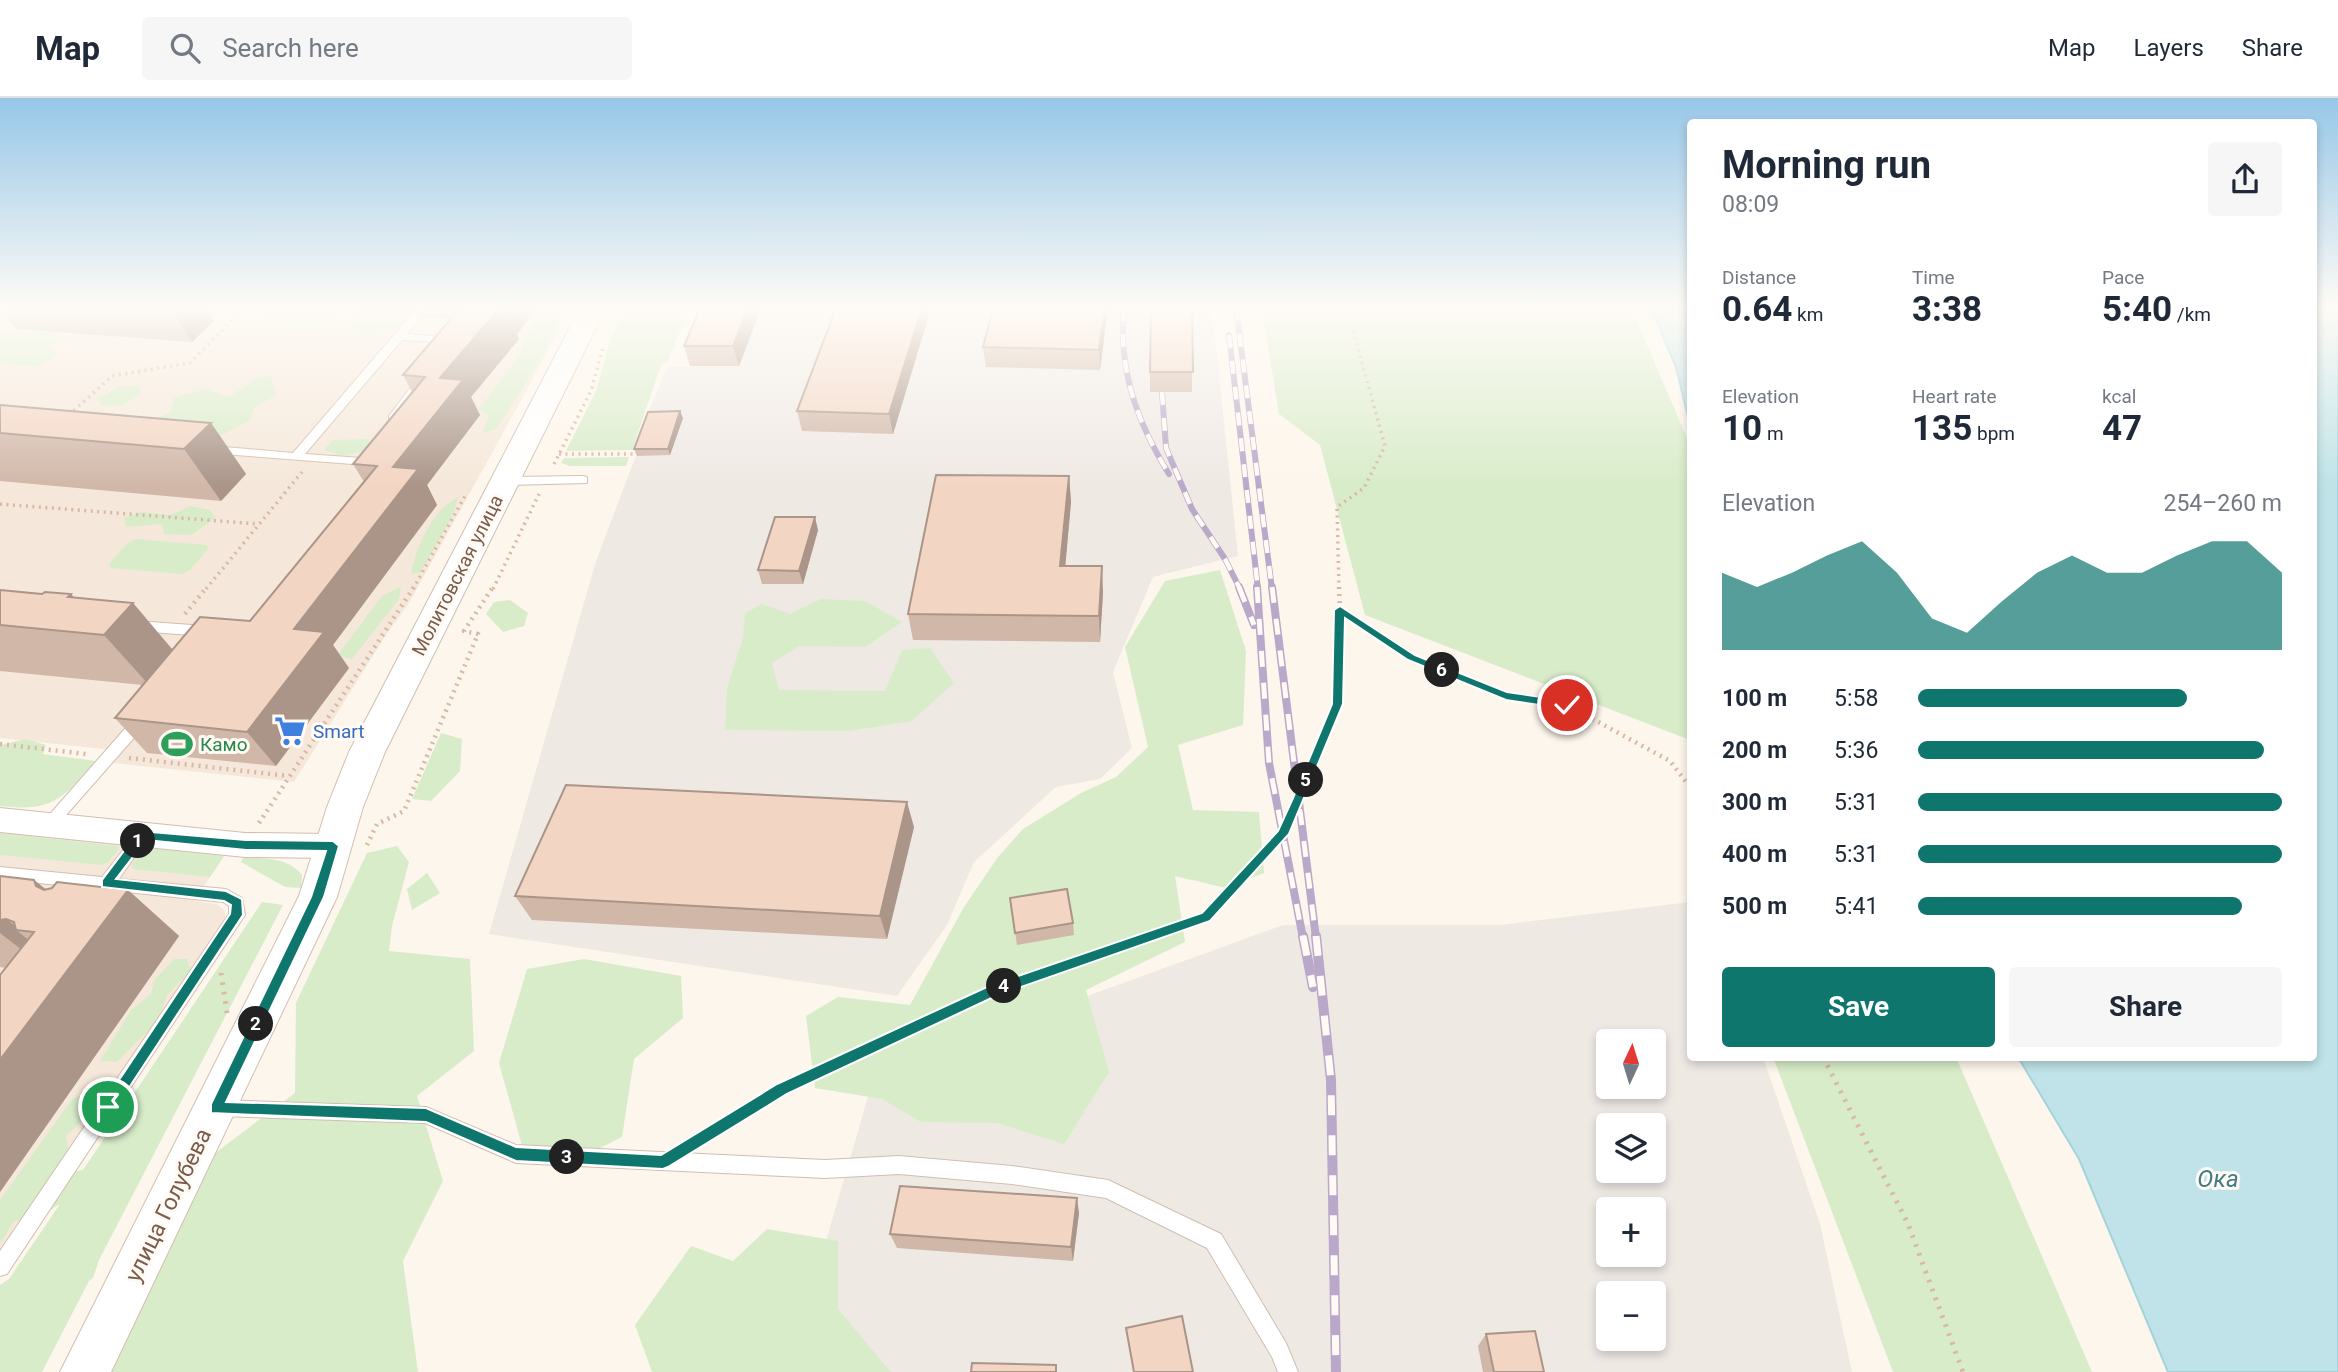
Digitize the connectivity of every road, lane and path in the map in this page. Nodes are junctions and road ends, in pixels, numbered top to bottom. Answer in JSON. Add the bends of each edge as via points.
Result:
{"nodes":[{"id":1,"x":163,"y":367,"type":"edge"},
{"id":2,"x":373,"y":367,"type":"edge"},
{"id":3,"x":576,"y":367,"type":"edge"},
{"id":4,"x":597,"y":367,"type":"edge"},
{"id":5,"x":1363,"y":367,"type":"edge"},
{"id":6,"x":430,"y":369,"type":"edge"},
{"id":7,"x":68,"y":416,"type":"edge"},
{"id":8,"x":384,"y":430,"type":"edge"},
{"id":9,"x":202,"y":449,"type":"edge"},
{"id":10,"x":559,"y":454,"type":"junction"},
{"id":11,"x":638,"y":454,"type":"edge"},
{"id":12,"x":296,"y":457,"type":"junction"},
{"id":13,"x":314,"y":458,"type":"junction"},
{"id":14,"x":364,"y":462,"type":"edge"},
{"id":15,"x":583,"y":480,"type":"dead end"},
{"id":16,"x":505,"y":481,"type":"junction"},
{"id":17,"x":546,"y":481,"type":"junction"},
{"id":18,"x":471,"y":486,"type":"dead end"},
{"id":19,"x":0,"y":504,"type":"edge"},
{"id":20,"x":259,"y":524,"type":"junction"},
{"id":21,"x":1340,"y":610,"type":"junction"},
{"id":22,"x":120,"y":625,"type":"edge"},
{"id":23,"x":174,"y":628,"type":"junction"},
{"id":24,"x":209,"y":642,"type":"edge"},
{"id":25,"x":155,"y":704,"type":"edge"},
{"id":26,"x":0,"y":744,"type":"edge"},
{"id":27,"x":110,"y":756,"type":"junction"},
{"id":28,"x":289,"y":776,"type":"junction"},
{"id":29,"x":1687,"y":783,"type":"edge"},
{"id":30,"x":270,"y":807,"type":"dead end"},
{"id":31,"x":0,"y":820,"type":"edge"},
{"id":32,"x":48,"y":825,"type":"junction"},
{"id":33,"x":143,"y":835,"type":"junction"},
{"id":34,"x":349,"y":847,"type":"junction"},
{"id":35,"x":0,"y":873,"type":"edge"},
{"id":36,"x":106,"y":884,"type":"junction"},
{"id":37,"x":216,"y":947,"type":"junction"},
{"id":38,"x":228,"y":1025,"type":"dead end"},
{"id":39,"x":1825,"y":1061,"type":"edge"},
{"id":40,"x":216,"y":1108,"type":"junction"},
{"id":41,"x":663,"y":1162,"type":"junction"},
{"id":42,"x":0,"y":1267,"type":"edge"},
{"id":43,"x":85,"y":1372,"type":"edge"},
{"id":44,"x":1287,"y":1372,"type":"edge"},
{"id":45,"x":1963,"y":1372,"type":"edge"}],
"edges":[{"from":1,"to":7,"type":"path","via":[[112,376]]},
{"from":2,"to":12,"type":"lane"},
{"from":3,"to":16,"type":"street","name":"Молитовская улица"},
{"from":4,"to":10,"type":"path","via":[[591,391]]},
{"from":5,"to":21,"type":"path","via":[[1385,446],[1364,488],[1337,507]]},
{"from":6,"to":8,"type":"lane"},
{"from":9,"to":12,"type":"lane"},
{"from":10,"to":11,"type":"path"},
{"from":10,"to":17,"type":"path"},
{"from":12,"to":13,"type":"lane"},
{"from":13,"to":14,"type":"lane"},
{"from":13,"to":20,"type":"path"},
{"from":15,"to":17,"type":"lane"},
{"from":16,"to":17,"type":"lane"},
{"from":16,"to":34,"type":"street","name":"Молитовская улица","via":[[367,752]]},
{"from":17,"to":34,"type":"path","via":[[492,590],[464,631],[478,634],[404,811],[377,824]]},
{"from":18,"to":28,"type":"path","via":[[406,602]]},
{"from":19,"to":20,"type":"path"},
{"from":20,"to":23,"type":"path"},
{"from":21,"to":29,"type":"path","via":[[1411,657],[1506,695],[1567,705],[1670,761]]},
{"from":21,"to":41,"type":"path","via":[[1337,704],[1283,834],[1206,917],[994,990],[782,1089]]},
{"from":22,"to":23,"type":"lane"},
{"from":23,"to":24,"type":"lane","via":[[218,631]]},
{"from":25,"to":27,"type":"lane"},
{"from":26,"to":27,"type":"path"},
{"from":27,"to":28,"type":"path"},
{"from":27,"to":32,"type":"lane"},
{"from":28,"to":30,"type":"path"},
{"from":31,"to":32,"type":"street"},
{"from":32,"to":33,"type":"street"},
{"from":33,"to":34,"type":"street","via":[[246,845]]},
{"from":33,"to":36,"type":"lane"},
{"from":34,"to":40,"type":"street","name":"улица Голубева","via":[[318,897]]},
{"from":35,"to":36,"type":"lane"},
{"from":36,"to":37,"type":"lane","via":[[126,891],[226,896],[237,902],[237,915]]},
{"from":37,"to":38,"type":"path"},
{"from":37,"to":42,"type":"lane"},
{"from":39,"to":45,"type":"path","via":[[1908,1223]]},
{"from":40,"to":41,"type":"lane","via":[[426,1115],[516,1154]]},
{"from":40,"to":43,"type":"street","name":"улица Голубева"},
{"from":41,"to":44,"type":"lane","via":[[825,1169],[899,1165],[1108,1189],[1214,1241],[1279,1350]]}]}
